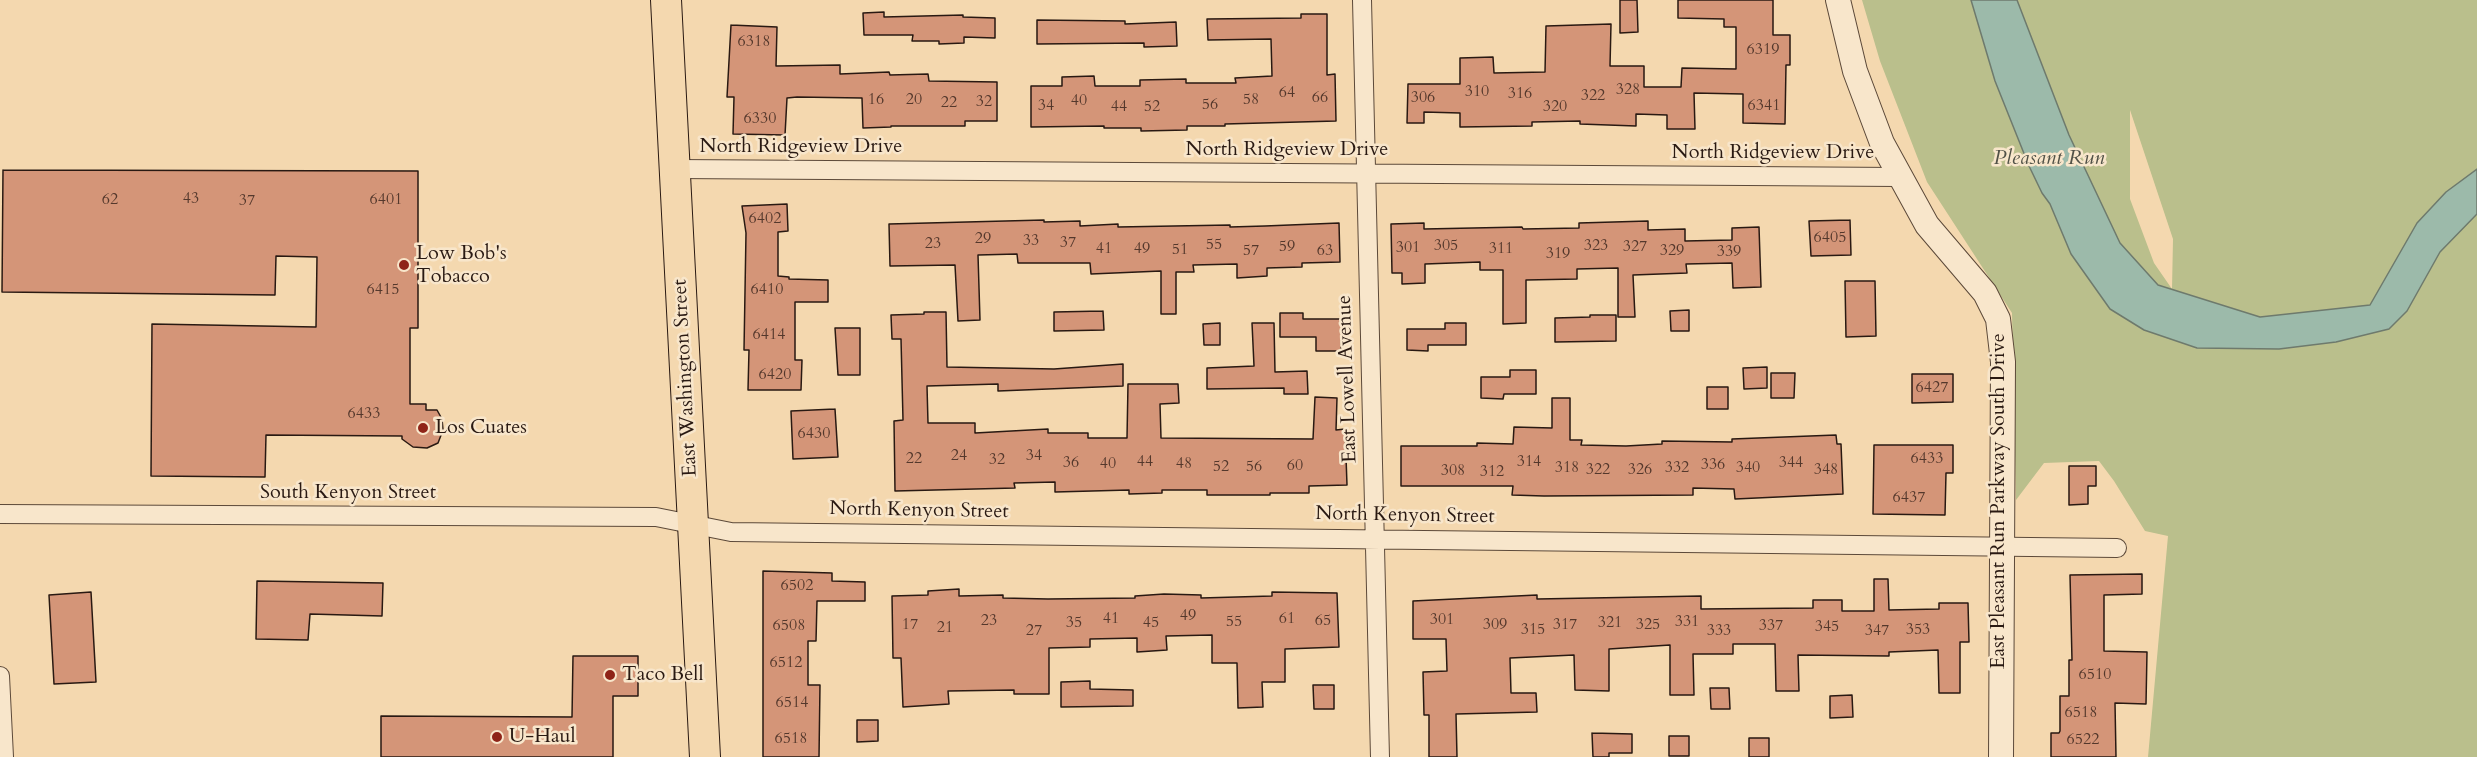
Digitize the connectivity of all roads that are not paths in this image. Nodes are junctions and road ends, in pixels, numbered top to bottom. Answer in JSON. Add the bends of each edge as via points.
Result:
{"nodes":[{"id":1,"x":666,"y":0,"type":"edge"},
{"id":2,"x":1362,"y":0,"type":"edge"},
{"id":3,"x":1838,"y":0,"type":"edge"},
{"id":4,"x":675,"y":169,"type":"junction"},
{"id":5,"x":1365,"y":173,"type":"junction"},
{"id":6,"x":1899,"y":177,"type":"junction"},
{"id":7,"x":0,"y":514,"type":"edge"},
{"id":8,"x":694,"y":524,"type":"junction"},
{"id":9,"x":1375,"y":538,"type":"junction"},
{"id":10,"x":2000,"y":545,"type":"junction"},
{"id":11,"x":2117,"y":548,"type":"dead end"},
{"id":12,"x":0,"y":676,"type":"edge"},
{"id":13,"x":4,"y":757,"type":"edge"},
{"id":14,"x":705,"y":757,"type":"edge"},
{"id":15,"x":1380,"y":757,"type":"edge"},
{"id":16,"x":2001,"y":757,"type":"edge"}],
"edges":[{"from":1,"to":4,"type":"main road","name":"East Washington Street"},
{"from":2,"to":5,"type":"street","name":"East Lowell Avenue"},
{"from":3,"to":6,"type":"street","name":"East Pleasant Run Parkway South Drive","via":[[1855,71]]},
{"from":4,"to":5,"type":"street","name":"North Ridgeview Drive"},
{"from":4,"to":8,"type":"main road","name":"East Washington Street"},
{"from":5,"to":6,"type":"street","name":"North Ridgeview Drive"},
{"from":5,"to":9,"type":"street","name":"East Lowell Avenue"},
{"from":6,"to":10,"type":"street","name":"East Pleasant Run Parkway South Drive","via":[[1927,225],[1985,293],[1998,319],[2003,362]]},
{"from":7,"to":8,"type":"street","name":"South Kenyon Street","via":[[656,517]]},
{"from":8,"to":9,"type":"street","name":"North Kenyon Street","via":[[731,532]]},
{"from":8,"to":14,"type":"main road","name":"East Washington Street"},
{"from":9,"to":10,"type":"street","name":"North Kenyon Street"},
{"from":9,"to":15,"type":"street","name":"East Lowell Avenue"},
{"from":10,"to":11,"type":"street","name":"North Kenyon Street"},
{"from":10,"to":16,"type":"street","name":"East Pleasant Run Parkway South Drive"},
{"from":12,"to":13,"type":"street"}]}
